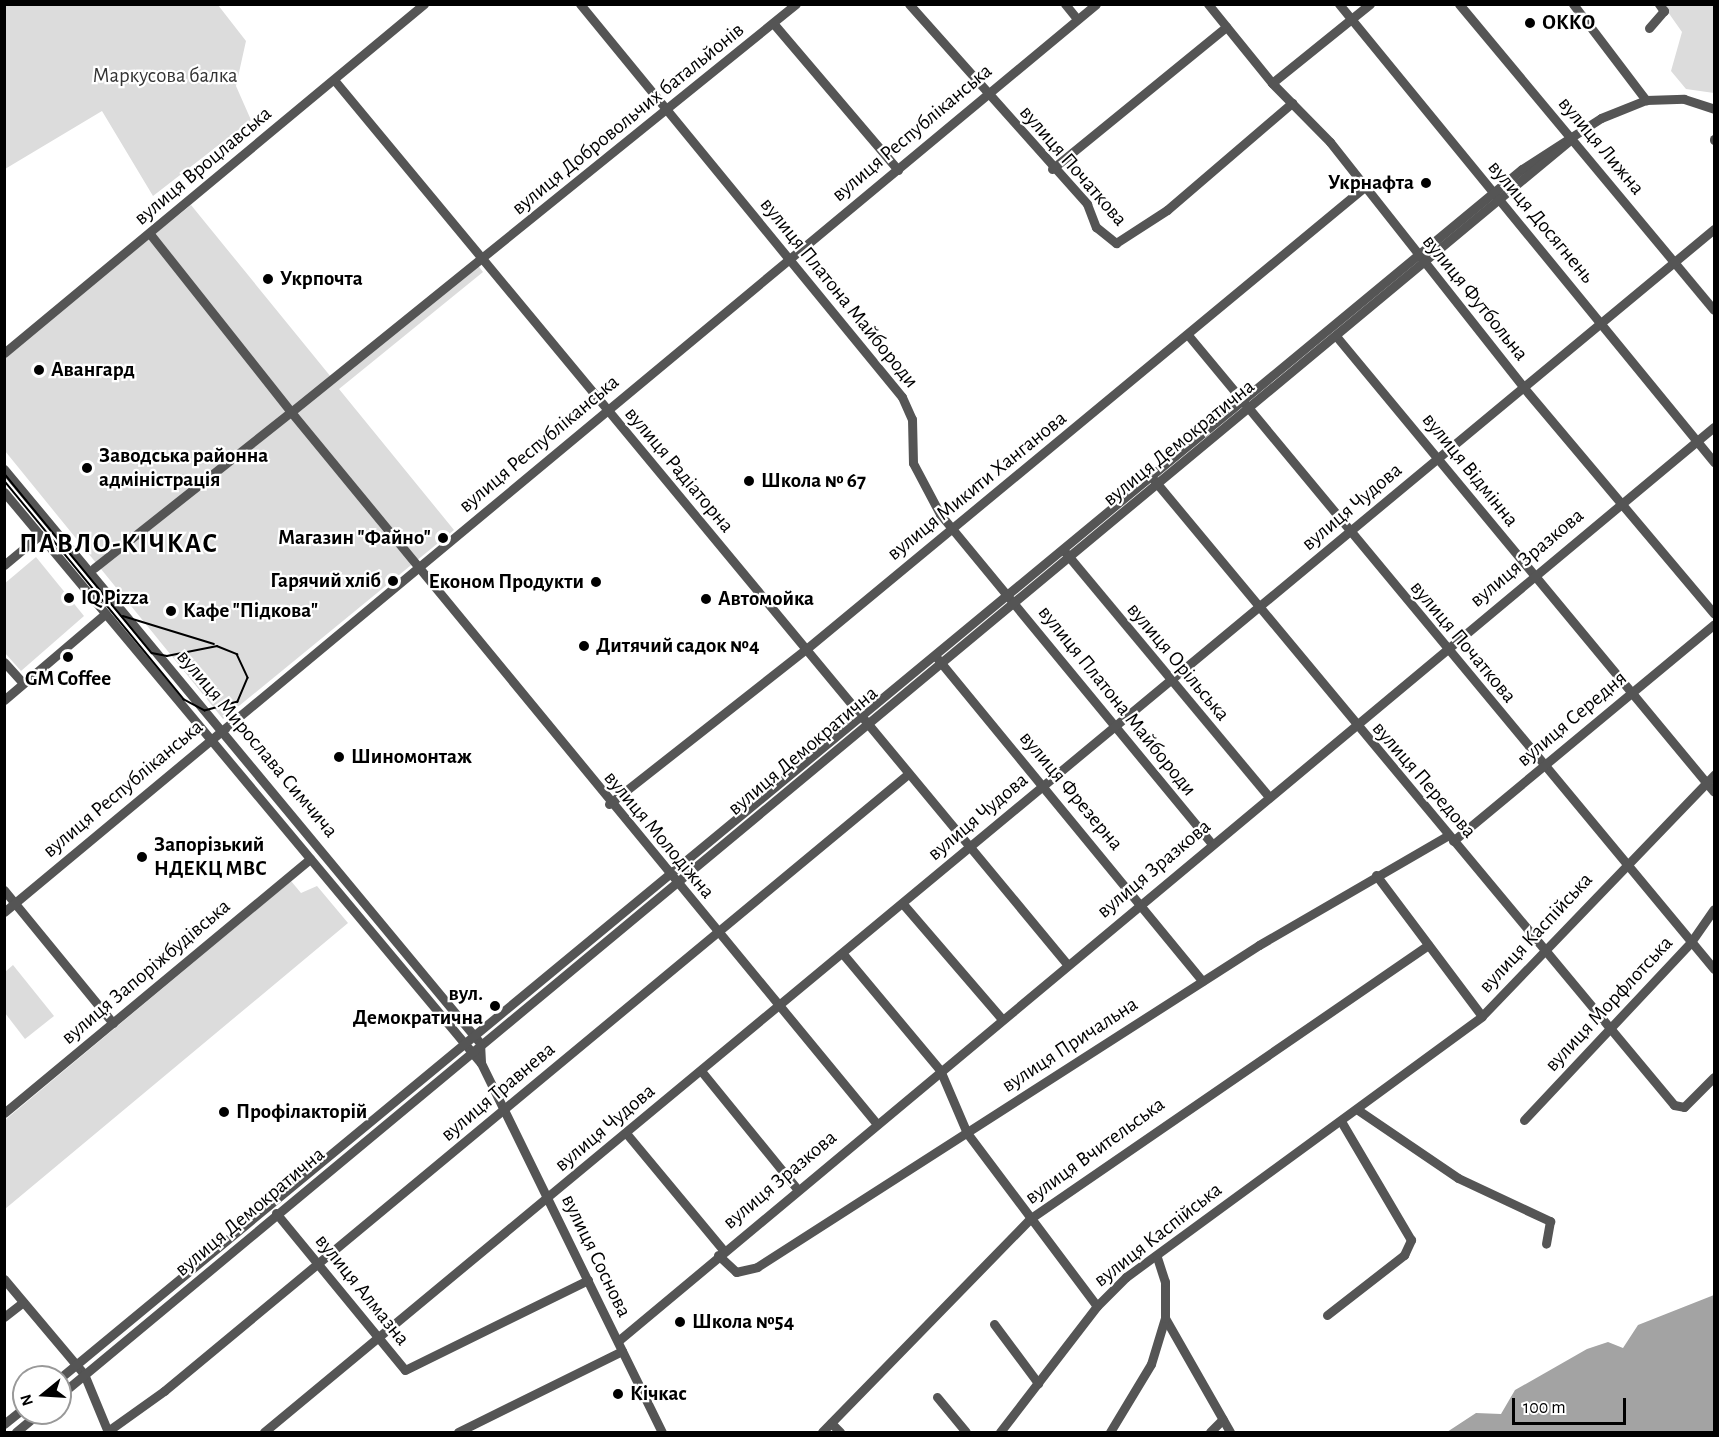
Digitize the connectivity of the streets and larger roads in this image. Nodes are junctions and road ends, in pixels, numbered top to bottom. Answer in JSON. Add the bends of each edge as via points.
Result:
{"nodes":[{"id":1,"x":424,"y":4,"type":"edge"},
{"id":2,"x":580,"y":4,"type":"edge"},
{"id":3,"x":796,"y":4,"type":"edge"},
{"id":4,"x":909,"y":4,"type":"edge"},
{"id":5,"x":1065,"y":4,"type":"edge"},
{"id":6,"x":1096,"y":4,"type":"edge"},
{"id":7,"x":1208,"y":4,"type":"edge"},
{"id":8,"x":1340,"y":4,"type":"edge"},
{"id":9,"x":1370,"y":4,"type":"edge"},
{"id":10,"x":1459,"y":4,"type":"edge"},
{"id":11,"x":1573,"y":4,"type":"edge"},
{"id":12,"x":1659,"y":4,"type":"edge"},
{"id":13,"x":1077,"y":19,"type":"junction"},
{"id":14,"x":1352,"y":20,"type":"junction"},
{"id":15,"x":773,"y":23,"type":"junction"},
{"id":16,"x":1226,"y":27,"type":"junction"},
{"id":17,"x":1649,"y":28,"type":"dead end"},
{"id":18,"x":335,"y":81,"type":"junction"},
{"id":19,"x":1272,"y":83,"type":"junction"},
{"id":20,"x":988,"y":93,"type":"junction"},
{"id":21,"x":1646,"y":100,"type":"junction"},
{"id":22,"x":1292,"y":103,"type":"junction"},
{"id":23,"x":1714,"y":109,"type":"edge"},
{"id":24,"x":667,"y":112,"type":"junction"},
{"id":25,"x":1571,"y":139,"type":"junction"},
{"id":26,"x":1052,"y":169,"type":"junction"},
{"id":27,"x":898,"y":170,"type":"junction"},
{"id":28,"x":1362,"y":189,"type":"junction"},
{"id":29,"x":1497,"y":196,"type":"junction"},
{"id":30,"x":1714,"y":229,"type":"edge"},
{"id":31,"x":150,"y":234,"type":"junction"},
{"id":32,"x":1418,"y":255,"type":"junction"},
{"id":33,"x":483,"y":261,"type":"junction"},
{"id":34,"x":790,"y":261,"type":"junction"},
{"id":35,"x":1674,"y":262,"type":"junction"},
{"id":36,"x":1425,"y":263,"type":"junction"},
{"id":37,"x":1714,"y":310,"type":"edge"},
{"id":38,"x":1602,"y":323,"type":"junction"},
{"id":39,"x":1188,"y":335,"type":"junction"},
{"id":40,"x":1336,"y":336,"type":"junction"},
{"id":41,"x":4,"y":354,"type":"edge"},
{"id":42,"x":1524,"y":388,"type":"junction"},
{"id":43,"x":1243,"y":400,"type":"junction"},
{"id":44,"x":1250,"y":408,"type":"junction"},
{"id":45,"x":607,"y":411,"type":"junction"},
{"id":46,"x":291,"y":412,"type":"junction"},
{"id":47,"x":1714,"y":427,"type":"edge"},
{"id":48,"x":1697,"y":441,"type":"junction"},
{"id":49,"x":1437,"y":459,"type":"junction"},
{"id":50,"x":1714,"y":462,"type":"edge"},
{"id":51,"x":4,"y":469,"type":"edge"},
{"id":52,"x":1154,"y":480,"type":"junction"},
{"id":53,"x":4,"y":492,"type":"edge"},
{"id":54,"x":1620,"y":504,"type":"junction"},
{"id":55,"x":953,"y":529,"type":"junction"},
{"id":56,"x":1350,"y":533,"type":"junction"},
{"id":57,"x":40,"y":535,"type":"junction"},
{"id":58,"x":1065,"y":552,"type":"junction"},
{"id":59,"x":4,"y":565,"type":"edge"},
{"id":60,"x":94,"y":568,"type":"dead end"},
{"id":61,"x":415,"y":569,"type":"junction"},
{"id":62,"x":1534,"y":576,"type":"junction"},
{"id":63,"x":1010,"y":598,"type":"junction"},
{"id":64,"x":1258,"y":610,"type":"junction"},
{"id":65,"x":105,"y":614,"type":"junction"},
{"id":66,"x":1714,"y":614,"type":"edge"},
{"id":67,"x":1714,"y":624,"type":"edge"},
{"id":68,"x":805,"y":650,"type":"junction"},
{"id":69,"x":1445,"y":650,"type":"junction"},
{"id":70,"x":933,"y":653,"type":"junction"},
{"id":71,"x":4,"y":662,"type":"edge"},
{"id":72,"x":939,"y":662,"type":"junction"},
{"id":73,"x":1170,"y":682,"type":"junction"},
{"id":74,"x":23,"y":683,"type":"junction"},
{"id":75,"x":1632,"y":693,"type":"junction"},
{"id":76,"x":4,"y":700,"type":"edge"},
{"id":77,"x":858,"y":715,"type":"junction"},
{"id":78,"x":865,"y":723,"type":"junction"},
{"id":79,"x":1115,"y":726,"type":"junction"},
{"id":80,"x":1354,"y":726,"type":"junction"},
{"id":81,"x":220,"y":729,"type":"junction"},
{"id":82,"x":209,"y":739,"type":"junction"},
{"id":83,"x":1543,"y":766,"type":"junction"},
{"id":84,"x":908,"y":774,"type":"junction"},
{"id":85,"x":1714,"y":775,"type":"edge"},
{"id":86,"x":1707,"y":782,"type":"junction"},
{"id":87,"x":1043,"y":786,"type":"junction"},
{"id":88,"x":1714,"y":792,"type":"edge"},
{"id":89,"x":1269,"y":797,"type":"junction"},
{"id":90,"x":609,"y":804,"type":"junction"},
{"id":91,"x":1450,"y":838,"type":"junction"},
{"id":92,"x":1212,"y":844,"type":"junction"},
{"id":93,"x":971,"y":847,"type":"junction"},
{"id":94,"x":310,"y":859,"type":"junction"},
{"id":95,"x":1626,"y":865,"type":"junction"},
{"id":96,"x":1376,"y":875,"type":"junction"},
{"id":97,"x":670,"y":878,"type":"junction"},
{"id":98,"x":4,"y":890,"type":"edge"},
{"id":99,"x":15,"y":903,"type":"junction"},
{"id":100,"x":1141,"y":903,"type":"junction"},
{"id":101,"x":903,"y":904,"type":"junction"},
{"id":102,"x":1714,"y":909,"type":"edge"},
{"id":103,"x":4,"y":912,"type":"edge"},
{"id":104,"x":716,"y":932,"type":"junction"},
{"id":105,"x":1691,"y":942,"type":"junction"},
{"id":106,"x":1428,"y":945,"type":"junction"},
{"id":107,"x":1543,"y":949,"type":"junction"},
{"id":108,"x":843,"y":954,"type":"junction"},
{"id":109,"x":1067,"y":964,"type":"junction"},
{"id":110,"x":1714,"y":969,"type":"edge"},
{"id":111,"x":1202,"y":981,"type":"junction"},
{"id":112,"x":777,"y":1009,"type":"junction"},
{"id":113,"x":1482,"y":1016,"type":"junction"},
{"id":114,"x":1001,"y":1018,"type":"junction"},
{"id":115,"x":113,"y":1023,"type":"junction"},
{"id":116,"x":1609,"y":1029,"type":"junction"},
{"id":117,"x":477,"y":1039,"type":"junction"},
{"id":118,"x":466,"y":1048,"type":"junction"},
{"id":119,"x":481,"y":1063,"type":"junction"},
{"id":120,"x":940,"y":1070,"type":"junction"},
{"id":121,"x":702,"y":1072,"type":"junction"},
{"id":122,"x":1714,"y":1077,"type":"edge"},
{"id":123,"x":507,"y":1109,"type":"junction"},
{"id":124,"x":1358,"y":1110,"type":"junction"},
{"id":125,"x":4,"y":1113,"type":"edge"},
{"id":126,"x":1524,"y":1120,"type":"dead end"},
{"id":127,"x":1341,"y":1121,"type":"junction"},
{"id":128,"x":876,"y":1123,"type":"junction"},
{"id":129,"x":626,"y":1133,"type":"junction"},
{"id":130,"x":967,"y":1133,"type":"junction"},
{"id":131,"x":798,"y":1190,"type":"junction"},
{"id":132,"x":548,"y":1199,"type":"junction"},
{"id":133,"x":276,"y":1213,"type":"junction"},
{"id":134,"x":1031,"y":1218,"type":"junction"},
{"id":135,"x":1546,"y":1244,"type":"dead end"},
{"id":136,"x":721,"y":1253,"type":"junction"},
{"id":137,"x":1157,"y":1257,"type":"junction"},
{"id":138,"x":317,"y":1263,"type":"junction"},
{"id":139,"x":4,"y":1279,"type":"edge"},
{"id":140,"x":588,"y":1280,"type":"junction"},
{"id":141,"x":23,"y":1302,"type":"junction"},
{"id":142,"x":1097,"y":1306,"type":"junction"},
{"id":143,"x":1327,"y":1315,"type":"dead end"},
{"id":144,"x":4,"y":1317,"type":"edge"},
{"id":145,"x":1165,"y":1318,"type":"junction"},
{"id":146,"x":994,"y":1324,"type":"dead end"},
{"id":147,"x":378,"y":1339,"type":"junction"},
{"id":148,"x":618,"y":1341,"type":"junction"},
{"id":149,"x":622,"y":1351,"type":"junction"},
{"id":150,"x":76,"y":1364,"type":"junction"},
{"id":151,"x":72,"y":1368,"type":"edge"},
{"id":152,"x":84,"y":1374,"type":"junction"},
{"id":153,"x":1038,"y":1383,"type":"junction"},
{"id":154,"x":72,"y":1384,"type":"edge"},
{"id":155,"x":937,"y":1397,"type":"dead end"},
{"id":156,"x":1223,"y":1419,"type":"junction"},
{"id":157,"x":831,"y":1423,"type":"junction"},
{"id":158,"x":108,"y":1432,"type":"edge"},
{"id":159,"x":264,"y":1432,"type":"edge"},
{"id":160,"x":458,"y":1432,"type":"edge"},
{"id":161,"x":662,"y":1432,"type":"edge"},
{"id":162,"x":822,"y":1432,"type":"edge"},
{"id":163,"x":840,"y":1432,"type":"edge"},
{"id":164,"x":966,"y":1432,"type":"edge"},
{"id":165,"x":1000,"y":1432,"type":"edge"},
{"id":166,"x":1110,"y":1432,"type":"edge"},
{"id":167,"x":1210,"y":1432,"type":"edge"},
{"id":168,"x":1230,"y":1432,"type":"edge"}],
"edges":[{"from":1,"to":18,"type":"street","name":"вулиця Вроцлавська"},
{"from":2,"to":24,"type":"street","name":"вулиця Платона Майбороди"},
{"from":3,"to":15,"type":"street","name":"вулиця Добровольчих батальйонів"},
{"from":4,"to":20,"type":"street","name":"вулиця Початкова"},
{"from":5,"to":13,"type":"street"},
{"from":6,"to":13,"type":"street","name":"вулиця Республіканська"},
{"from":7,"to":16,"type":"street","name":"вулиця Футбольна"},
{"from":8,"to":14,"type":"street","name":"вулиця Досягнень"},
{"from":9,"to":14,"type":"street"},
{"from":10,"to":25,"type":"street","name":"вулиця Лижна"},
{"from":11,"to":21,"type":"street"},
{"from":12,"to":17,"type":"street","via":[[1664,11]]},
{"from":13,"to":20,"type":"street","name":"вулиця Республіканська"},
{"from":14,"to":19,"type":"street"},
{"from":14,"to":29,"type":"street","name":"вулиця Досягнень"},
{"from":15,"to":24,"type":"street","name":"вулиця Добровольчих батальйонів"},
{"from":15,"to":27,"type":"street"},
{"from":16,"to":19,"type":"street","name":"вулиця Футбольна"},
{"from":16,"to":26,"type":"street"},
{"from":18,"to":31,"type":"street","name":"вулиця Вроцлавська"},
{"from":18,"to":33,"type":"street","name":"вулиця Радіаторна"},
{"from":19,"to":22,"type":"street","name":"вулиця Футбольна"},
{"from":20,"to":26,"type":"street","name":"вулиця Початкова"},
{"from":20,"to":27,"type":"street","name":"вулиця Республіканська"},
{"from":21,"to":23,"type":"street","name":"вулиця Демократична","via":[[1684,99]]},
{"from":21,"to":25,"type":"street","name":"вулиця Демократична"},
{"from":22,"to":26,"type":"street","name":"вулиця Початкова","via":[[1167,210],[1116,243],[1096,227],[1087,204]]},
{"from":22,"to":28,"type":"street","name":"вулиця Футбольна","via":[[1330,142]]},
{"from":24,"to":33,"type":"street","name":"вулиця Добровольчих батальйонів"},
{"from":24,"to":34,"type":"street","name":"вулиця Платона Майбороди"},
{"from":25,"to":29,"type":"street","name":"вулиця Демократична"},
{"from":25,"to":35,"type":"street","name":"вулиця Лижна"},
{"from":27,"to":34,"type":"street","name":"вулиця Республіканська"},
{"from":28,"to":32,"type":"street","name":"вулиця Футбольна"},
{"from":28,"to":39,"type":"street","name":"вулиця Микити Ханганова"},
{"from":29,"to":32,"type":"street","name":"вулиця Демократична"},
{"from":29,"to":36,"type":"street","name":"вулиця Демократична"},
{"from":29,"to":38,"type":"street","name":"вулиця Досягнень"},
{"from":30,"to":35,"type":"street","name":"вулиця Чудова"},
{"from":31,"to":41,"type":"street","name":"вулиця Вроцлавська"},
{"from":31,"to":46,"type":"street","name":"вулиця Молодіжна"},
{"from":32,"to":36,"type":"street","name":"вулиця Футбольна"},
{"from":32,"to":43,"type":"street","name":"вулиця Демократична"},
{"from":33,"to":45,"type":"street","name":"вулиця Радіаторна"},
{"from":33,"to":46,"type":"street","name":"вулиця Добровольчих батальйонів"},
{"from":34,"to":45,"type":"street","name":"вулиця Республіканська"},
{"from":34,"to":55,"type":"street","name":"вулиця Платона Майбороди","via":[[910,408],[913,463]]},
{"from":35,"to":37,"type":"street","name":"вулиця Лижна"},
{"from":35,"to":38,"type":"street","name":"вулиця Чудова"},
{"from":36,"to":40,"type":"street","name":"вулиця Демократична"},
{"from":36,"to":42,"type":"street","name":"вулиця Футбольна"},
{"from":38,"to":42,"type":"street","name":"вулиця Чудова"},
{"from":38,"to":48,"type":"street","name":"вулиця Досягнень"},
{"from":39,"to":43,"type":"street","name":"вулиця Початкова"},
{"from":39,"to":55,"type":"street","name":"вулиця Микити Ханганова"},
{"from":40,"to":44,"type":"street","name":"вулиця Демократична"},
{"from":40,"to":49,"type":"street","name":"вулиця Відмінна"},
{"from":42,"to":49,"type":"street","name":"вулиця Чудова"},
{"from":42,"to":54,"type":"street","name":"вулиця Футбольна"},
{"from":43,"to":44,"type":"street","name":"вулиця Початкова"},
{"from":43,"to":52,"type":"street","name":"вулиця Демократична"},
{"from":44,"to":52,"type":"street","name":"вулиця Демократична"},
{"from":44,"to":56,"type":"street","name":"вулиця Початкова"},
{"from":45,"to":61,"type":"street","name":"вулиця Республіканська"},
{"from":45,"to":68,"type":"street","name":"вулиця Радіаторна"},
{"from":46,"to":60,"type":"street","name":"вулиця Добровольчих батальйонів"},
{"from":46,"to":61,"type":"street","name":"вулиця Молодіжна"},
{"from":47,"to":48,"type":"street","name":"вулиця Зразкова"},
{"from":48,"to":50,"type":"street","name":"вулиця Досягнень"},
{"from":48,"to":54,"type":"street","name":"вулиця Зразкова"},
{"from":49,"to":56,"type":"street","name":"вулиця Чудова"},
{"from":49,"to":62,"type":"street","name":"вулиця Відмінна"},
{"from":51,"to":81,"type":"street","name":"вулиця Мирослава Симчича"},
{"from":52,"to":58,"type":"street","name":"вулиця Демократична"},
{"from":52,"to":64,"type":"street","name":"вулиця Передова"},
{"from":53,"to":57,"type":"street","name":"вулиця Мирослава Симчича"},
{"from":54,"to":62,"type":"street","name":"вулиця Зразкова"},
{"from":54,"to":66,"type":"street","name":"вулиця Футбольна"},
{"from":55,"to":63,"type":"street","name":"вулиця Платона Майбороди"},
{"from":55,"to":68,"type":"street","name":"вулиця Микити Ханганова"},
{"from":56,"to":64,"type":"street","name":"вулиця Чудова"},
{"from":56,"to":69,"type":"street","name":"вулиця Початкова"},
{"from":57,"to":59,"type":"street"},
{"from":57,"to":65,"type":"street","name":"вулиця Мирослава Симчича"},
{"from":58,"to":63,"type":"street","name":"вулиця Демократична"},
{"from":58,"to":73,"type":"street","name":"вулиця Орільська"},
{"from":61,"to":81,"type":"street","name":"вулиця Республіканська"},
{"from":61,"to":90,"type":"street","name":"вулиця Молодіжна"},
{"from":62,"to":69,"type":"street","name":"вулиця Зразкова"},
{"from":62,"to":75,"type":"street","name":"вулиця Відмінна"},
{"from":63,"to":70,"type":"street","name":"вулиця Демократична"},
{"from":63,"to":72,"type":"street","name":"вулиця Демократична"},
{"from":63,"to":79,"type":"street","name":"вулиця Платона Майбороди"},
{"from":64,"to":73,"type":"street","name":"вулиця Чудова"},
{"from":64,"to":80,"type":"street","name":"вулиця Передова"},
{"from":65,"to":74,"type":"street"},
{"from":65,"to":82,"type":"street","name":"вулиця Мирослава Симчича"},
{"from":67,"to":75,"type":"street","name":"вулиця Середня"},
{"from":68,"to":77,"type":"street","name":"вулиця Радіаторна"},
{"from":68,"to":90,"type":"street","name":"вулиця Микити Ханганова"},
{"from":69,"to":80,"type":"street","name":"вулиця Зразкова"},
{"from":69,"to":83,"type":"street","name":"вулиця Початкова"},
{"from":70,"to":72,"type":"street","name":"вулиця Фрезерна"},
{"from":70,"to":77,"type":"street","name":"вулиця Демократична"},
{"from":71,"to":74,"type":"street"},
{"from":72,"to":78,"type":"street","name":"вулиця Демократична"},
{"from":72,"to":87,"type":"street","name":"вулиця Фрезерна"},
{"from":73,"to":79,"type":"street","name":"вулиця Чудова"},
{"from":73,"to":89,"type":"street","name":"вулиця Орільська"},
{"from":74,"to":76,"type":"street"},
{"from":75,"to":83,"type":"street","name":"вулиця Середня"},
{"from":75,"to":86,"type":"street","name":"вулиця Відмінна"},
{"from":77,"to":78,"type":"street","name":"вулиця Радіаторна"},
{"from":77,"to":97,"type":"street","name":"вулиця Демократична"},
{"from":78,"to":84,"type":"street"},
{"from":78,"to":97,"type":"street","name":"вулиця Демократична"},
{"from":79,"to":87,"type":"street","name":"вулиця Чудова"},
{"from":79,"to":92,"type":"street","name":"вулиця Платона Майбороди"},
{"from":80,"to":89,"type":"street","name":"вулиця Зразкова"},
{"from":80,"to":91,"type":"street","name":"вулиця Передова"},
{"from":81,"to":82,"type":"street","name":"вулиця Республіканська"},
{"from":81,"to":117,"type":"street","name":"вулиця Мирослава Симчича"},
{"from":82,"to":94,"type":"street","name":"вулиця Мирослава Симчича"},
{"from":82,"to":99,"type":"street","name":"вулиця Республіканська"},
{"from":83,"to":91,"type":"street","name":"вулиця Середня"},
{"from":83,"to":95,"type":"street","name":"вулиця Початкова"},
{"from":84,"to":93,"type":"street"},
{"from":84,"to":104,"type":"street","name":"вулиця Травнева"},
{"from":85,"to":86,"type":"street","name":"вулиця Каспійська"},
{"from":86,"to":88,"type":"street","name":"вулиця Відмінна"},
{"from":86,"to":95,"type":"street","name":"вулиця Каспійська"},
{"from":87,"to":93,"type":"street","name":"вулиця Чудова"},
{"from":87,"to":100,"type":"street","name":"вулиця Фрезерна"},
{"from":89,"to":92,"type":"street","name":"вулиця Зразкова"},
{"from":90,"to":97,"type":"street","name":"вулиця Молодіжна"},
{"from":91,"to":96,"type":"street","name":"вулиця Причальна"},
{"from":91,"to":107,"type":"street","name":"вулиця Передова"},
{"from":92,"to":100,"type":"street","name":"вулиця Зразкова"},
{"from":93,"to":101,"type":"street","name":"вулиця Чудова"},
{"from":93,"to":109,"type":"street"},
{"from":94,"to":115,"type":"street","name":"вулиця Запоріжбудівська"},
{"from":94,"to":118,"type":"street","name":"вулиця Мирослава Симчича"},
{"from":95,"to":105,"type":"street","name":"вулиця Початкова"},
{"from":95,"to":107,"type":"street","name":"вулиця Каспійська"},
{"from":96,"to":106,"type":"street"},
{"from":96,"to":111,"type":"street","name":"вулиця Причальна"},
{"from":97,"to":104,"type":"street","name":"вулиця Молодіжна"},
{"from":97,"to":117,"type":"street","name":"вулиця Демократична"},
{"from":98,"to":99,"type":"street"},
{"from":99,"to":103,"type":"street","name":"вулиця Республіканська"},
{"from":99,"to":115,"type":"street"},
{"from":100,"to":109,"type":"street","name":"вулиця Зразкова"},
{"from":100,"to":111,"type":"street","name":"вулиця Фрезерна"},
{"from":101,"to":108,"type":"street","name":"вулиця Чудова"},
{"from":101,"to":114,"type":"street"},
{"from":102,"to":105,"type":"street","name":"вулиця Морфлотська"},
{"from":104,"to":112,"type":"street","name":"вулиця Молодіжна"},
{"from":104,"to":123,"type":"street","name":"вулиця Травнева"},
{"from":105,"to":110,"type":"street","name":"вулиця Початкова"},
{"from":105,"to":116,"type":"street","name":"вулиця Морфлотська"},
{"from":106,"to":113,"type":"street"},
{"from":106,"to":134,"type":"street","name":"вулиця Вчительська"},
{"from":107,"to":113,"type":"street","name":"вулиця Каспійська","via":[[1534,966]]},
{"from":107,"to":116,"type":"street","name":"вулиця Передова"},
{"from":108,"to":112,"type":"street","name":"вулиця Чудова"},
{"from":108,"to":120,"type":"street"},
{"from":109,"to":114,"type":"street","name":"вулиця Зразкова"},
{"from":111,"to":130,"type":"street","name":"вулиця Причальна"},
{"from":112,"to":121,"type":"street","name":"вулиця Чудова"},
{"from":112,"to":128,"type":"street","name":"вулиця Молодіжна"},
{"from":113,"to":124,"type":"street","name":"вулиця Каспійська"},
{"from":114,"to":120,"type":"street","name":"вулиця Зразкова"},
{"from":115,"to":125,"type":"street","name":"вулиця Запоріжбудівська"},
{"from":116,"to":122,"type":"street","name":"вулиця Передова","via":[[1674,1105],[1683,1107]]},
{"from":116,"to":126,"type":"street","name":"вулиця Морфлотська"},
{"from":117,"to":118,"type":"street","name":"вулиця Демократична"},
{"from":117,"to":119,"type":"street"},
{"from":118,"to":119,"type":"street","name":"вулиця Мирослава Симчича"},
{"from":118,"to":133,"type":"street","name":"вулиця Демократична"},
{"from":118,"to":150,"type":"street","name":"вулиця Демократична"},
{"from":119,"to":123,"type":"street","name":"вулиця Соснова"},
{"from":120,"to":128,"type":"street","name":"вулиця Зразкова"},
{"from":120,"to":130,"type":"street"},
{"from":121,"to":129,"type":"street","name":"вулиця Чудова"},
{"from":121,"to":131,"type":"street"},
{"from":123,"to":132,"type":"street","name":"вулиця Соснова"},
{"from":123,"to":138,"type":"street","name":"вулиця Травнева"},
{"from":124,"to":127,"type":"street","name":"вулиця Каспійська"},
{"from":124,"to":135,"type":"street","via":[[1458,1178],[1550,1221]]},
{"from":127,"to":137,"type":"street","name":"вулиця Каспійська"},
{"from":127,"to":143,"type":"street","via":[[1411,1240],[1404,1255]]},
{"from":128,"to":131,"type":"street","name":"вулиця Зразкова"},
{"from":129,"to":132,"type":"street","name":"вулиця Чудова"},
{"from":129,"to":136,"type":"street"},
{"from":130,"to":134,"type":"street"},
{"from":130,"to":136,"type":"street","name":"вулиця Причальна","via":[[749,1270],[736,1272]]},
{"from":131,"to":136,"type":"street","name":"вулиця Зразкова"},
{"from":132,"to":140,"type":"street","name":"вулиця Соснова"},
{"from":132,"to":147,"type":"street","name":"вулиця Чудова"},
{"from":133,"to":138,"type":"street","name":"вулиця Алмазна"},
{"from":133,"to":152,"type":"street","name":"вулиця Демократична"},
{"from":134,"to":142,"type":"street"},
{"from":134,"to":157,"type":"street","name":"вулиця Вчительська"},
{"from":136,"to":148,"type":"street","name":"вулиця Зразкова"},
{"from":137,"to":142,"type":"street","name":"вулиця Каспійська"},
{"from":137,"to":145,"type":"street","via":[[1165,1282]]},
{"from":138,"to":147,"type":"street","name":"вулиця Алмазна"},
{"from":138,"to":158,"type":"street","name":"вулиця Травнева"},
{"from":139,"to":141,"type":"street"},
{"from":140,"to":147,"type":"street","name":"вулиця Алмазна","via":[[407,1370]]},
{"from":140,"to":148,"type":"street","name":"вулиця Соснова"},
{"from":141,"to":144,"type":"street"},
{"from":141,"to":150,"type":"street"},
{"from":142,"to":153,"type":"street","name":"вулиця Каспійська"},
{"from":145,"to":156,"type":"street"},
{"from":145,"to":166,"type":"street","via":[[1151,1364]]},
{"from":146,"to":153,"type":"street"},
{"from":147,"to":159,"type":"street","name":"вулиця Чудова"},
{"from":148,"to":149,"type":"street","name":"вулиця Соснова"},
{"from":149,"to":160,"type":"street"},
{"from":149,"to":161,"type":"street","name":"вулиця Соснова"},
{"from":150,"to":151,"type":"street","name":"вулиця Демократична"},
{"from":150,"to":152,"type":"street"},
{"from":152,"to":154,"type":"street","name":"вулиця Демократична"},
{"from":152,"to":158,"type":"street"},
{"from":153,"to":165,"type":"street","name":"вулиця Каспійська"},
{"from":155,"to":164,"type":"street"},
{"from":156,"to":167,"type":"street"},
{"from":156,"to":168,"type":"street"},
{"from":157,"to":162,"type":"street","name":"вулиця Вчительська"},
{"from":157,"to":163,"type":"street"}]}
